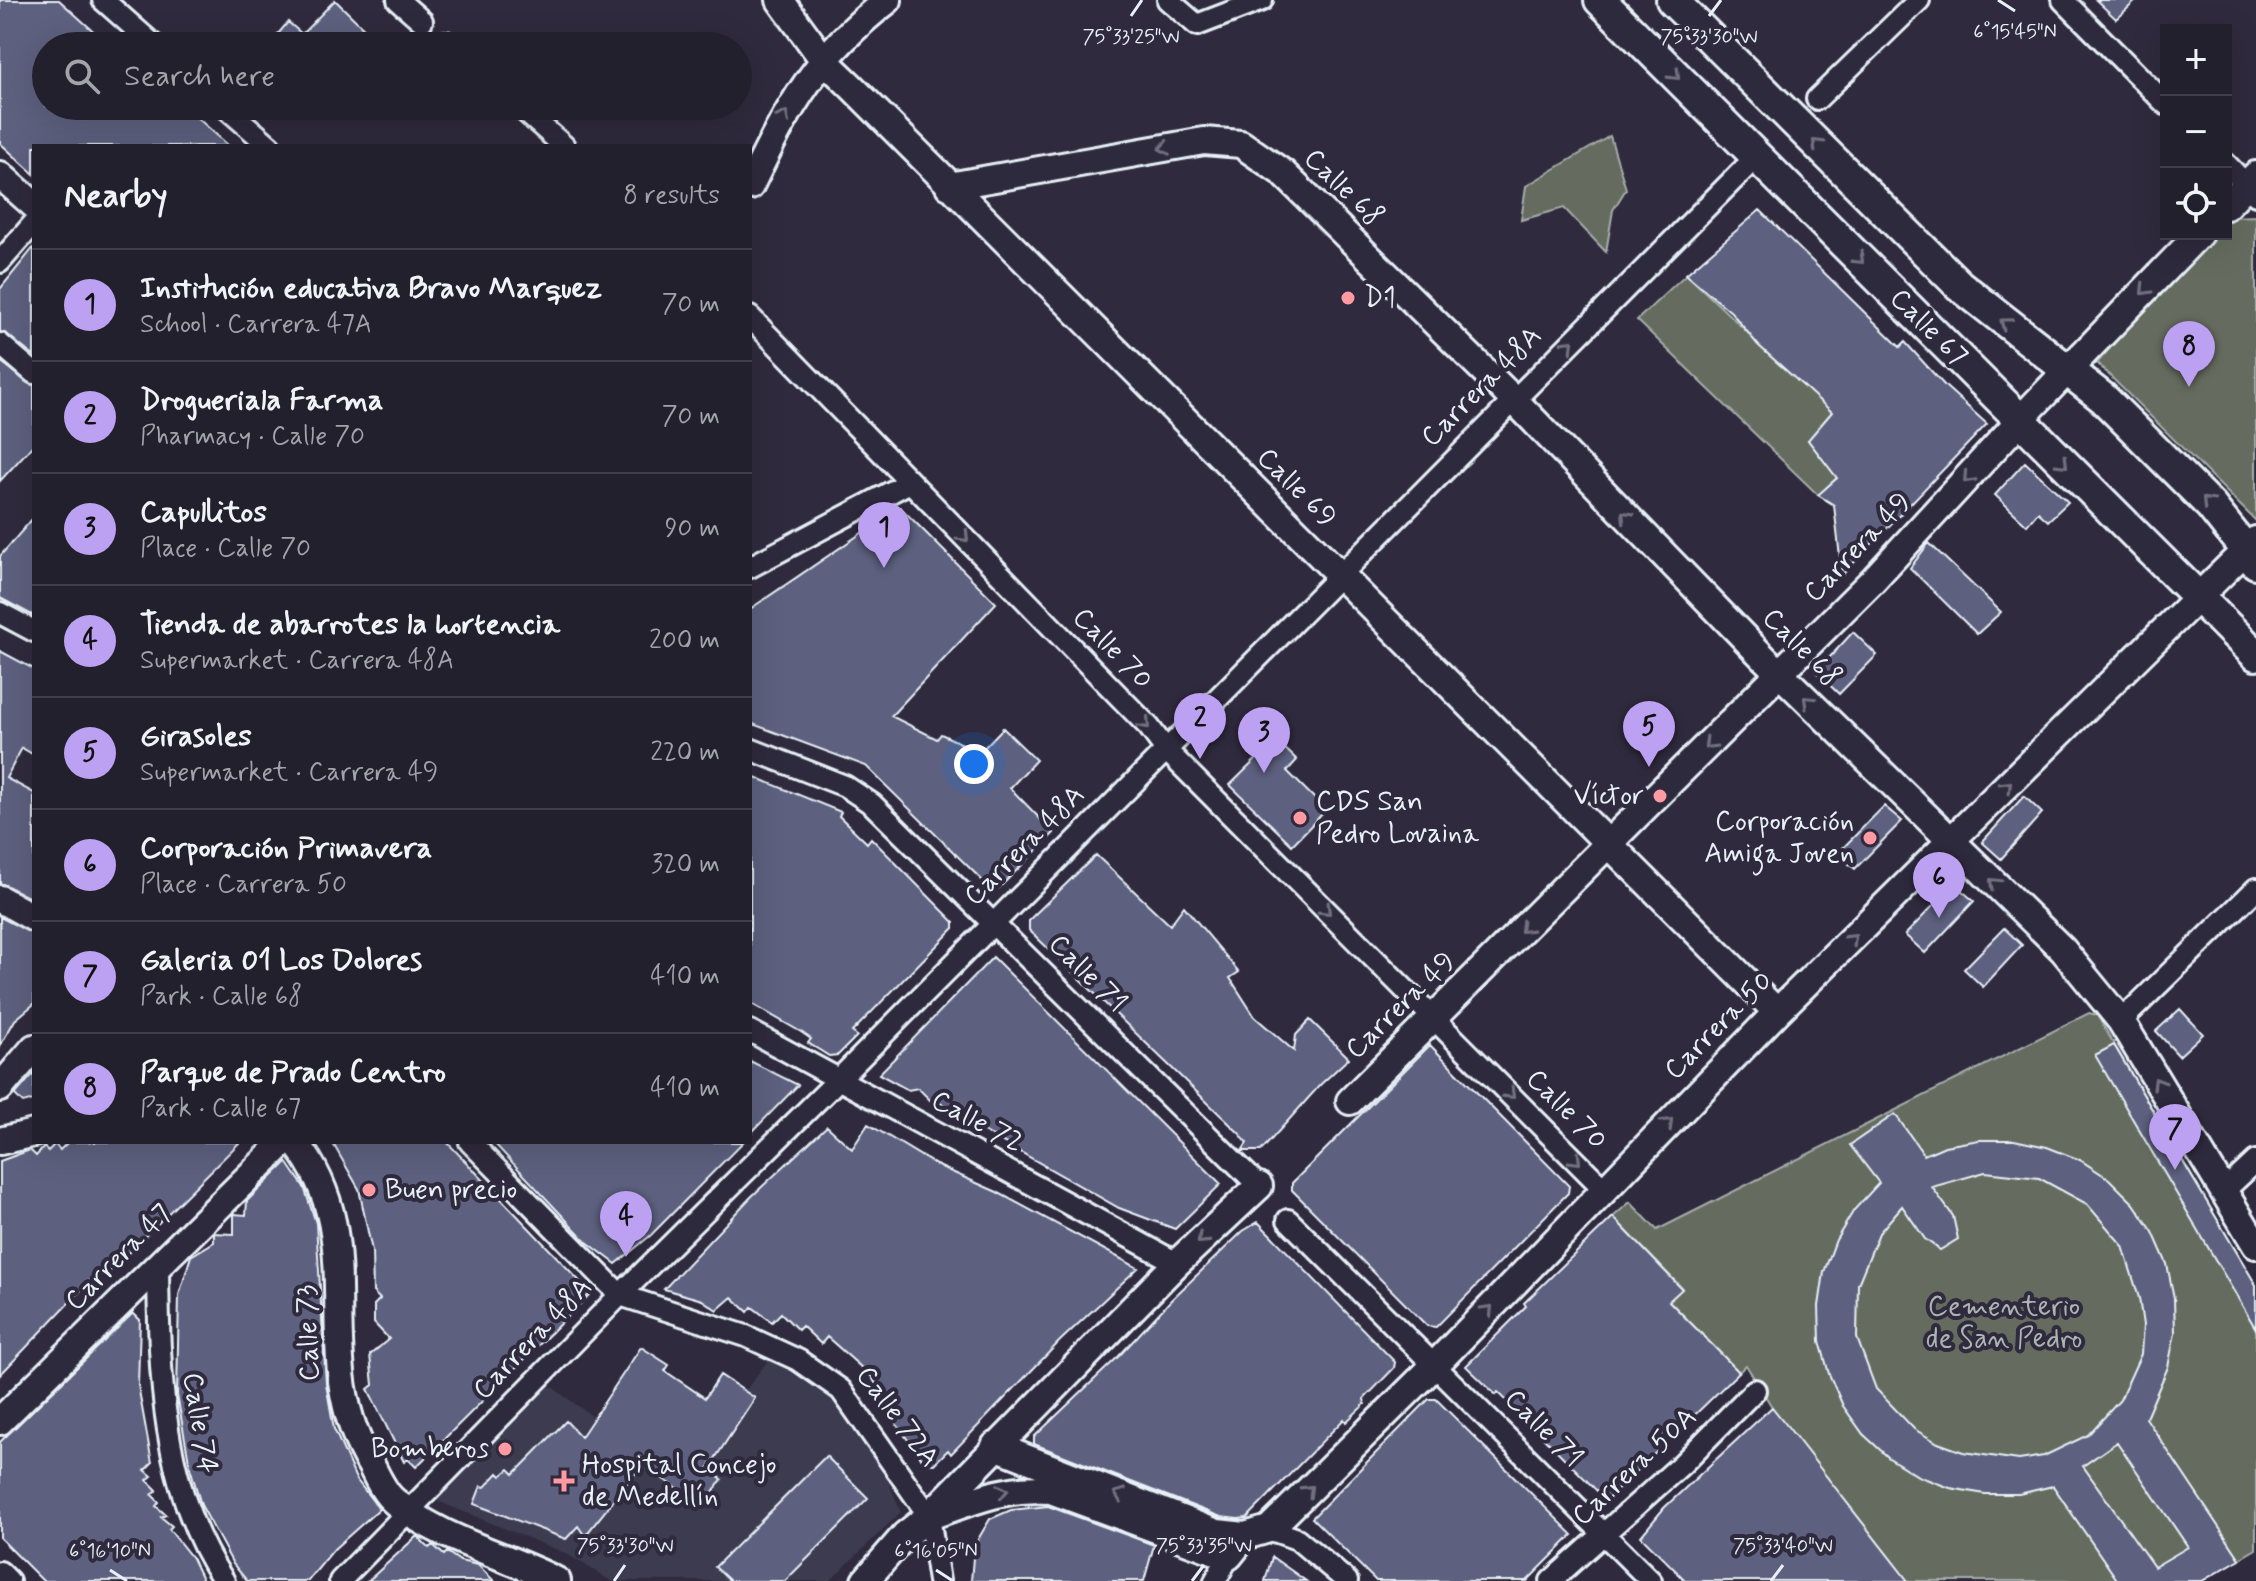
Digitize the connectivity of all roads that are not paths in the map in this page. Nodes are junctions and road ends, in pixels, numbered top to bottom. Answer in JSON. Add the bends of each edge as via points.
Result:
{"nodes":[{"id":1,"x":103,"y":0,"type":"edge"},
{"id":2,"x":398,"y":0,"type":"edge"},
{"id":3,"x":780,"y":0,"type":"edge"},
{"id":4,"x":888,"y":0,"type":"edge"},
{"id":5,"x":1168,"y":0,"type":"edge"},
{"id":6,"x":1262,"y":0,"type":"edge"},
{"id":7,"x":1600,"y":0,"type":"edge"},
{"id":8,"x":1672,"y":0,"type":"edge"},
{"id":9,"x":1919,"y":0,"type":"edge"},
{"id":10,"x":2063,"y":0,"type":"edge"},
{"id":11,"x":422,"y":21,"type":"dead end"},
{"id":12,"x":139,"y":32,"type":"edge"},
{"id":13,"x":823,"y":59,"type":"junction"},
{"id":14,"x":2160,"y":98,"type":"edge"},
{"id":15,"x":1817,"y":99,"type":"dead end"},
{"id":16,"x":240,"y":120,"type":"edge"},
{"id":17,"x":535,"y":120,"type":"edge"},
{"id":18,"x":268,"y":144,"type":"edge"},
{"id":19,"x":562,"y":144,"type":"edge"},
{"id":20,"x":1756,"y":157,"type":"junction"},
{"id":21,"x":2231,"y":168,"type":"edge"},
{"id":22,"x":0,"y":175,"type":"edge"},
{"id":23,"x":752,"y":182,"type":"edge"},
{"id":24,"x":2253,"y":185,"type":"edge"},
{"id":25,"x":949,"y":186,"type":"junction"},
{"id":26,"x":2232,"y":201,"type":"edge"},
{"id":27,"x":32,"y":203,"type":"edge"},
{"id":28,"x":32,"y":225,"type":"edge"},
{"id":29,"x":2193,"y":240,"type":"edge"},
{"id":30,"x":0,"y":262,"type":"edge"},
{"id":31,"x":752,"y":319,"type":"edge"},
{"id":32,"x":0,"y":344,"type":"edge"},
{"id":33,"x":2068,"y":369,"type":"junction"},
{"id":34,"x":32,"y":371,"type":"edge"},
{"id":35,"x":1514,"y":400,"type":"junction"},
{"id":36,"x":2021,"y":421,"type":"junction"},
{"id":37,"x":908,"y":483,"type":"junction"},
{"id":38,"x":2253,"y":551,"type":"edge"},
{"id":39,"x":752,"y":566,"type":"edge"},
{"id":40,"x":1339,"y":577,"type":"junction"},
{"id":41,"x":2199,"y":598,"type":"junction"},
{"id":42,"x":0,"y":613,"type":"edge"},
{"id":43,"x":32,"y":630,"type":"edge"},
{"id":44,"x":2256,"y":655,"type":"edge"},
{"id":45,"x":1781,"y":672,"type":"junction"},
{"id":46,"x":752,"y":750,"type":"edge"},
{"id":47,"x":1166,"y":750,"type":"junction"},
{"id":48,"x":1951,"y":841,"type":"junction"},
{"id":49,"x":1608,"y":845,"type":"junction"},
{"id":50,"x":2256,"y":889,"type":"edge"},
{"id":51,"x":0,"y":899,"type":"edge"},
{"id":52,"x":32,"y":917,"type":"edge"},
{"id":53,"x":991,"y":924,"type":"junction"},
{"id":54,"x":1777,"y":1012,"type":"junction"},
{"id":55,"x":1434,"y":1019,"type":"junction"},
{"id":56,"x":2121,"y":1021,"type":"junction"},
{"id":57,"x":32,"y":1031,"type":"edge"},
{"id":58,"x":752,"y":1032,"type":"edge"},
{"id":59,"x":32,"y":1050,"type":"edge"},
{"id":60,"x":0,"y":1068,"type":"edge"},
{"id":61,"x":839,"y":1079,"type":"junction"},
{"id":62,"x":0,"y":1088,"type":"edge"},
{"id":63,"x":1350,"y":1101,"type":"dead end"},
{"id":64,"x":32,"y":1120,"type":"edge"},
{"id":65,"x":0,"y":1128,"type":"edge"},
{"id":66,"x":32,"y":1133,"type":"edge"},
{"id":67,"x":0,"y":1141,"type":"edge"},
{"id":68,"x":282,"y":1144,"type":"edge"},
{"id":69,"x":296,"y":1144,"type":"edge"},
{"id":70,"x":316,"y":1144,"type":"edge"},
{"id":71,"x":472,"y":1144,"type":"edge"},
{"id":72,"x":2256,"y":1161,"type":"edge"},
{"id":73,"x":1259,"y":1186,"type":"joint"},
{"id":74,"x":1603,"y":1188,"type":"junction"},
{"id":75,"x":2224,"y":1191,"type":"junction"},
{"id":76,"x":1288,"y":1220,"type":"dead end"},
{"id":77,"x":2256,"y":1245,"type":"edge"},
{"id":78,"x":1177,"y":1263,"type":"junction"},
{"id":79,"x":158,"y":1264,"type":"junction"},
{"id":80,"x":620,"y":1295,"type":"junction"},
{"id":81,"x":1434,"y":1366,"type":"junction"},
{"id":82,"x":1755,"y":1390,"type":"dead end"},
{"id":83,"x":0,"y":1421,"type":"edge"},
{"id":84,"x":995,"y":1446,"type":"junction"},
{"id":85,"x":409,"y":1511,"type":"junction"},
{"id":86,"x":929,"y":1516,"type":"junction"},
{"id":87,"x":1605,"y":1535,"type":"junction"},
{"id":88,"x":1248,"y":1541,"type":"junction"},
{"id":89,"x":0,"y":1572,"type":"edge"},
{"id":90,"x":351,"y":1578,"type":"edge"},
{"id":91,"x":9,"y":1581,"type":"edge"},
{"id":92,"x":224,"y":1581,"type":"edge"},
{"id":93,"x":557,"y":1581,"type":"edge"},
{"id":94,"x":865,"y":1581,"type":"edge"},
{"id":95,"x":939,"y":1581,"type":"edge"},
{"id":96,"x":1215,"y":1581,"type":"edge"},
{"id":97,"x":1347,"y":1581,"type":"edge"},
{"id":98,"x":1551,"y":1581,"type":"edge"},
{"id":99,"x":1651,"y":1581,"type":"edge"}],
"edges":[{"from":1,"to":12,"type":"street"},
{"from":2,"to":11,"type":"street"},
{"from":3,"to":13,"type":"street","name":"Calle 69"},
{"from":4,"to":13,"type":"street"},
{"from":5,"to":6,"type":"street","via":[[1197,25]]},
{"from":7,"to":20,"type":"main road","name":"Calle 67","one_way":true},
{"from":33,"to":8,"type":"main road","name":"Calle 67","one_way":true,"via":[[1959,285]]},
{"from":9,"to":15,"type":"street"},
{"from":10,"to":14,"type":"street"},
{"from":23,"to":13,"type":"street","one_way":true,"via":[[790,104]]},
{"from":13,"to":25,"type":"street","name":"Calle 69"},
{"from":16,"to":18,"type":"street"},
{"from":17,"to":19,"type":"street"},
{"from":35,"to":20,"type":"street","name":"Carrera 48A","one_way":true},
{"from":20,"to":36,"type":"main road","name":"Calle 67","one_way":true},
{"from":21,"to":24,"type":"street"},
{"from":22,"to":27,"type":"street"},
{"from":24,"to":26,"type":"street"},
{"from":35,"to":25,"type":"street","name":"Calle 68","one_way":true,"via":[[1283,173],[1241,144],[1204,141]]},
{"from":25,"to":40,"type":"street","name":"Calle 69"},
{"from":28,"to":30,"type":"street"},
{"from":29,"to":33,"type":"street","name":"Carrera 49","one_way":true},
{"from":31,"to":37,"type":"street","name":"Calle 70"},
{"from":32,"to":34,"type":"street"},
{"from":33,"to":36,"type":"street","name":"Carrera 49"},
{"from":38,"to":33,"type":"main road","name":"Calle 67","one_way":true,"via":[[2125,419]]},
{"from":35,"to":40,"type":"street","name":"Carrera 48A"},
{"from":45,"to":35,"type":"street","name":"Calle 68","one_way":true},
{"from":36,"to":41,"type":"main road","name":"Calle 67","one_way":true},
{"from":36,"to":45,"type":"street","name":"Carrera 49","one_way":true},
{"from":37,"to":39,"type":"street"},
{"from":37,"to":47,"type":"street","name":"Calle 70","one_way":true},
{"from":38,"to":41,"type":"street","name":"Carrera 50"},
{"from":40,"to":47,"type":"street","name":"Carrera 48A"},
{"from":40,"to":49,"type":"street","name":"Calle 69"},
{"from":41,"to":44,"type":"main road","name":"Calle 67"},
{"from":48,"to":41,"type":"street","name":"Carrera 50","one_way":true},
{"from":42,"to":43,"type":"street"},
{"from":48,"to":45,"type":"street","name":"Calle 68","one_way":true},
{"from":45,"to":49,"type":"street","name":"Carrera 49","one_way":true},
{"from":46,"to":53,"type":"street","name":"Calle 71","via":[[845,786],[872,804]]},
{"from":47,"to":53,"type":"street","name":"Carrera 48A"},
{"from":47,"to":55,"type":"street","name":"Calle 70","one_way":true},
{"from":54,"to":48,"type":"street","name":"Carrera 50","one_way":true},
{"from":56,"to":48,"type":"street","name":"Calle 68","one_way":true,"via":[[2063,950]]},
{"from":49,"to":54,"type":"street","name":"Calle 69"},
{"from":49,"to":55,"type":"street","name":"Carrera 49","one_way":true},
{"from":50,"to":56,"type":"street"},
{"from":51,"to":52,"type":"street"},
{"from":53,"to":61,"type":"street","name":"Carrera 48A"},
{"from":53,"to":73,"type":"street","name":"Calle 71"},
{"from":74,"to":54,"type":"street","name":"Carrera 50","one_way":true},
{"from":55,"to":63,"type":"street","name":"Carrera 49"},
{"from":55,"to":74,"type":"street","name":"Calle 70","one_way":true},
{"from":75,"to":56,"type":"street","name":"Calle 68","one_way":true},
{"from":57,"to":60,"type":"street"},
{"from":58,"to":61,"type":"street","name":"Calle 72"},
{"from":59,"to":62,"type":"street"},
{"from":61,"to":78,"type":"street","name":"Calle 72"},
{"from":61,"to":80,"type":"street","name":"Carrera 48A"},
{"from":64,"to":65,"type":"street"},
{"from":66,"to":67,"type":"street"},
{"from":68,"to":79,"type":"street","name":"Carrera 47"},
{"from":69,"to":85,"type":"street","name":"Calle 73","via":[[321,1178],[331,1205],[340,1264],[336,1314],[344,1407],[384,1488]]},
{"from":70,"to":85,"type":"street","name":"Calle 73","via":[[339,1174],[348,1201],[357,1260],[353,1310],[361,1403]]},
{"from":71,"to":80,"type":"street","name":"Calle 72A"},
{"from":72,"to":75,"type":"street"},
{"from":73,"to":78,"type":"street","one_way":true},
{"from":81,"to":74,"type":"street","name":"Carrera 50","one_way":true},
{"from":75,"to":77,"type":"street","name":"Calle 68"},
{"from":76,"to":81,"type":"street","name":"Calle 71"},
{"from":78,"to":84,"type":"street"},
{"from":79,"to":83,"type":"street","name":"Carrera 47"},
{"from":79,"to":92,"type":"street","name":"Calle 74","via":[[165,1417],[174,1467],[205,1553]]},
{"from":80,"to":85,"type":"street","name":"Carrera 48A"},
{"from":80,"to":86,"type":"street","name":"Calle 72A","via":[[746,1336],[828,1379],[853,1402]]},
{"from":81,"to":87,"type":"street","name":"Calle 71"},
{"from":88,"to":81,"type":"street","name":"Carrera 50","one_way":true},
{"from":82,"to":87,"type":"street","name":"Carrera 50A"},
{"from":84,"to":86,"type":"street"},
{"from":88,"to":84,"type":"street","one_way":true},
{"from":85,"to":90,"type":"street","name":"Carrera 48A"},
{"from":85,"to":93,"type":"street","name":"Calle 73","via":[[437,1530]]},
{"from":86,"to":88,"type":"street","one_way":true,"via":[[1017,1488],[1051,1490]]},
{"from":86,"to":94,"type":"street"},
{"from":86,"to":95,"type":"street"},
{"from":87,"to":98,"type":"street","name":"Carrera 50A"},
{"from":87,"to":99,"type":"street","name":"Calle 71"},
{"from":88,"to":96,"type":"street"},
{"from":88,"to":97,"type":"street","via":[[1297,1539]]},
{"from":89,"to":91,"type":"street"}]}
